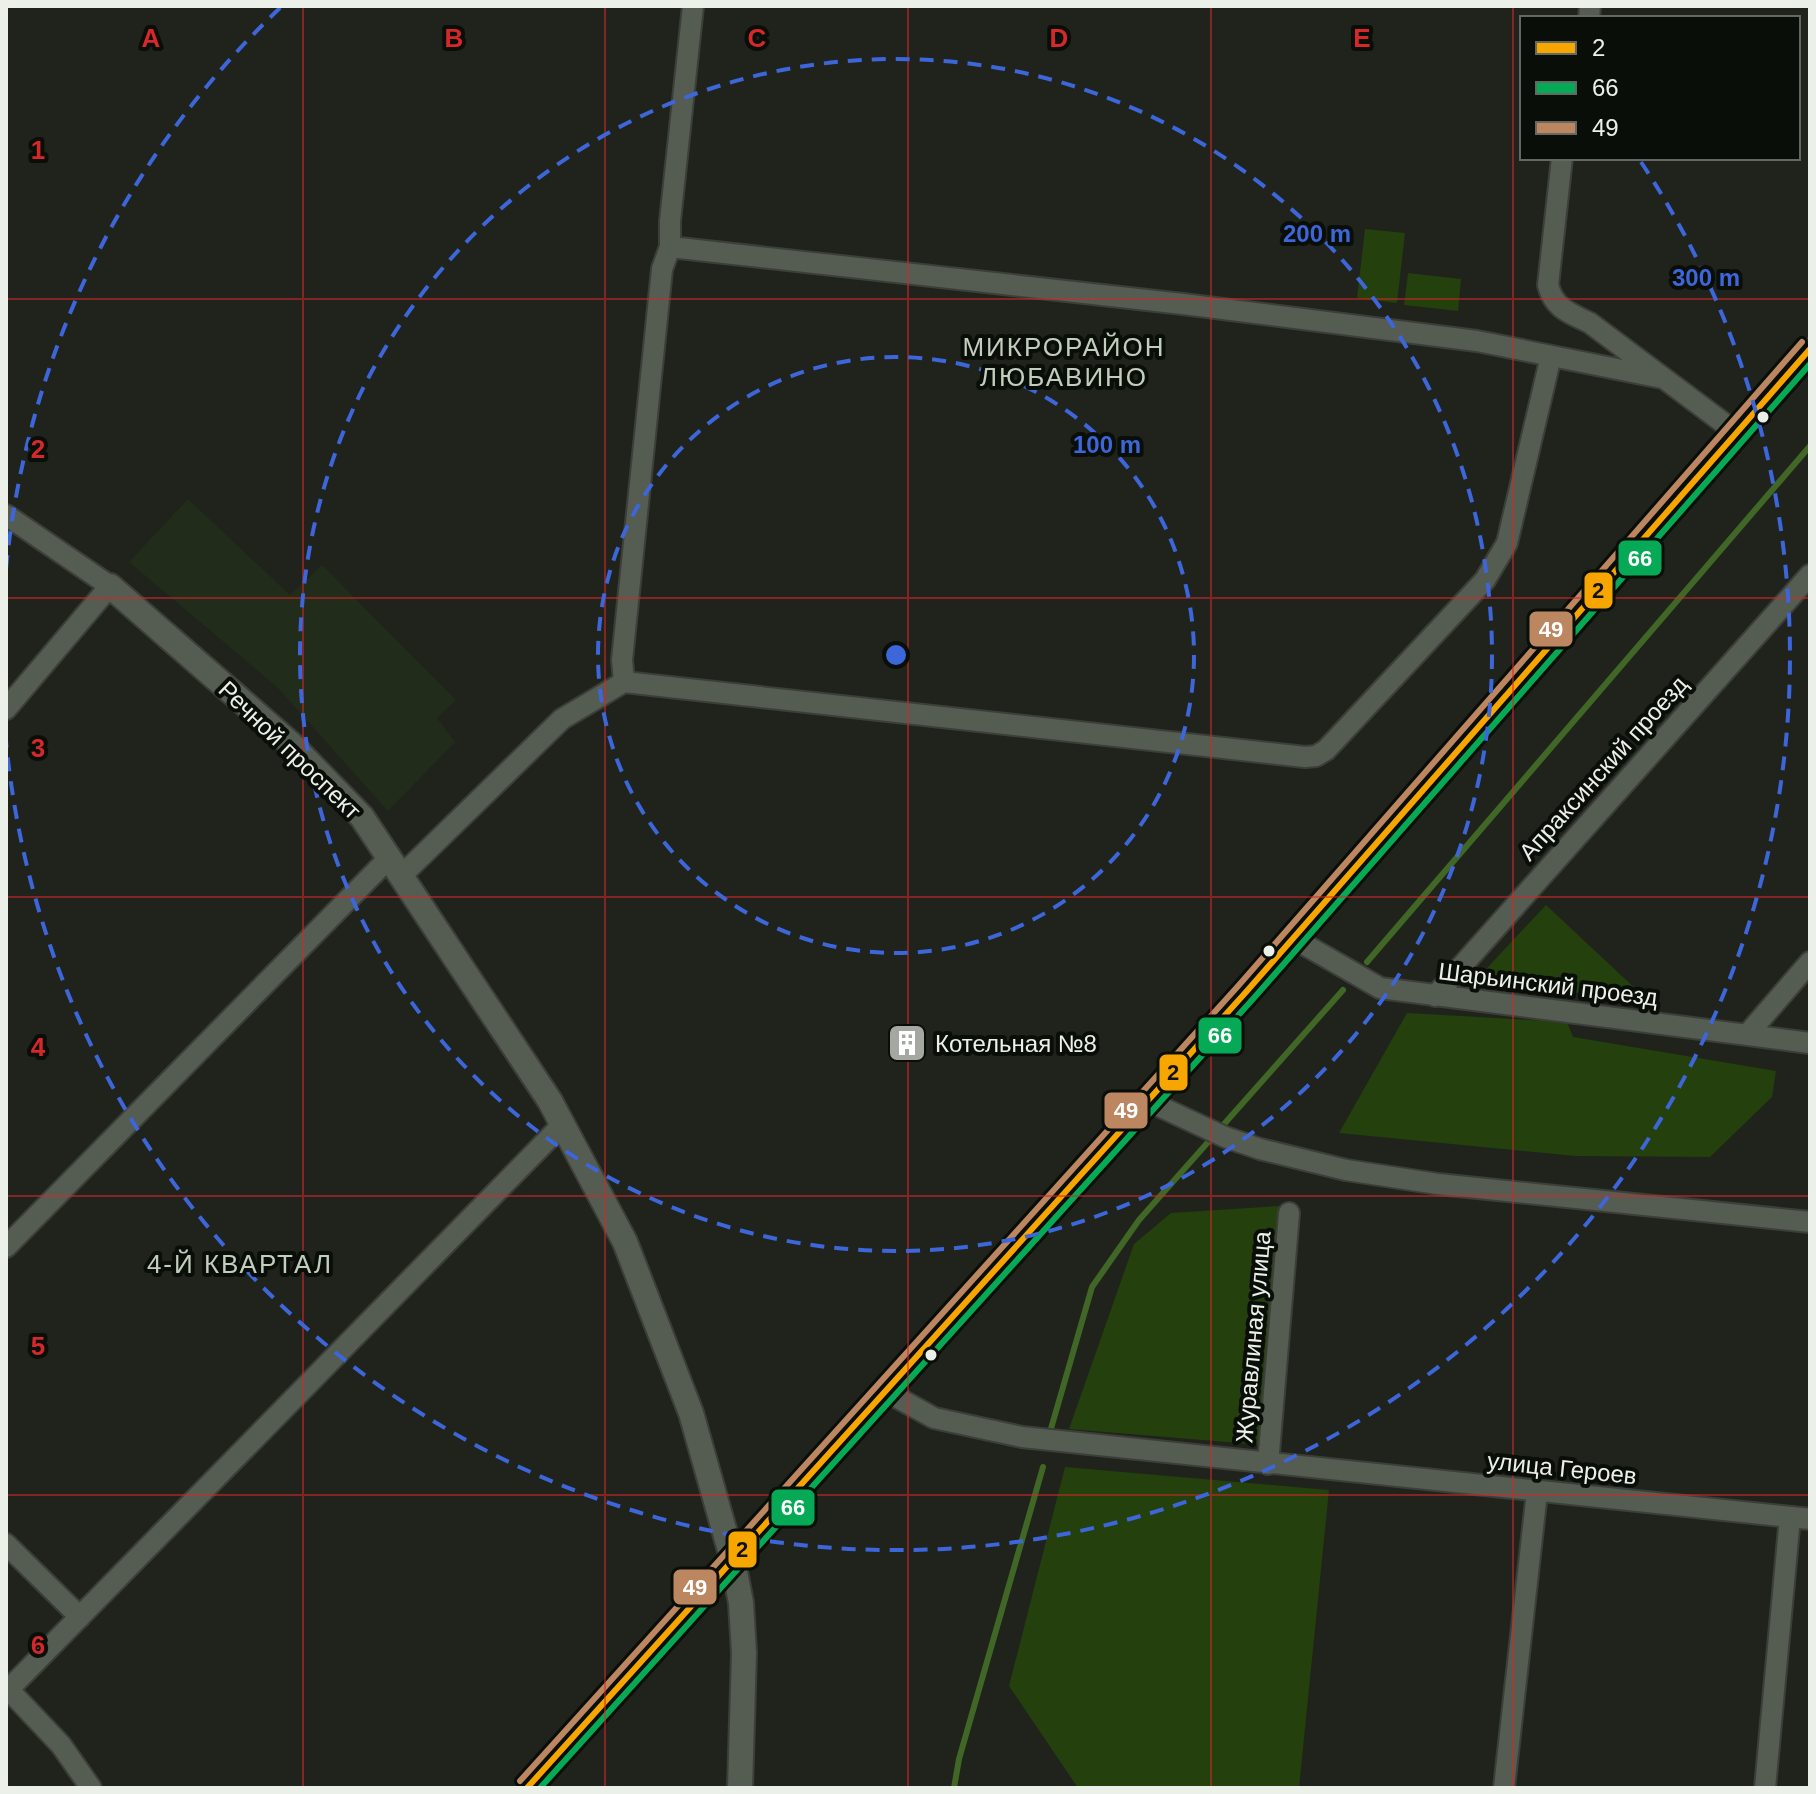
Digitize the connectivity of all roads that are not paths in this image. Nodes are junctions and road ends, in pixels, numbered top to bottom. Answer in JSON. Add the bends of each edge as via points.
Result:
{"nodes":[{"id":1,"x":693,"y":6,"type":"edge"},
{"id":2,"x":1562,"y":160,"type":"edge"},
{"id":3,"x":670,"y":247,"type":"junction"},
{"id":4,"x":1810,"y":349,"type":"edge"},
{"id":5,"x":1551,"y":356,"type":"junction"},
{"id":6,"x":1662,"y":378,"type":"junction"},
{"id":7,"x":1737,"y":433,"type":"junction"},
{"id":8,"x":6,"y":515,"type":"edge"},
{"id":9,"x":1810,"y":575,"type":"edge"},
{"id":10,"x":110,"y":586,"type":"junction"},
{"id":11,"x":624,"y":682,"type":"junction"},
{"id":12,"x":6,"y":709,"type":"edge"},
{"id":13,"x":395,"y":867,"type":"junction"},
{"id":14,"x":1293,"y":938,"type":"junction"},
{"id":15,"x":1810,"y":962,"type":"edge"},
{"id":16,"x":1435,"y":996,"type":"junction"},
{"id":17,"x":1747,"y":1035,"type":"junction"},
{"id":18,"x":1810,"y":1043,"type":"edge"},
{"id":19,"x":1148,"y":1101,"type":"junction"},
{"id":20,"x":562,"y":1125,"type":"junction"},
{"id":21,"x":1289,"y":1213,"type":"dead end"},
{"id":22,"x":1810,"y":1222,"type":"edge"},
{"id":23,"x":6,"y":1247,"type":"edge"},
{"id":24,"x":887,"y":1392,"type":"junction"},
{"id":25,"x":1268,"y":1464,"type":"junction"},
{"id":26,"x":1537,"y":1492,"type":"junction"},
{"id":27,"x":1800,"y":1518,"type":"edge"},
{"id":28,"x":6,"y":1544,"type":"edge"},
{"id":29,"x":733,"y":1561,"type":"junction"},
{"id":30,"x":80,"y":1617,"type":"junction"},
{"id":31,"x":7,"y":1689,"type":"edge"},
{"id":32,"x":91,"y":1788,"type":"edge"},
{"id":33,"x":527,"y":1788,"type":"edge"},
{"id":34,"x":740,"y":1788,"type":"edge"},
{"id":35,"x":1504,"y":1788,"type":"edge"},
{"id":36,"x":1765,"y":1788,"type":"edge"}],
"edges":[{"from":1,"to":3,"type":"street"},
{"from":2,"to":6,"type":"street","via":[[1548,285],[1552,299]]},
{"from":3,"to":5,"type":"street","via":[[1199,306],[1477,341]]},
{"from":3,"to":11,"type":"street","via":[[662,269],[639,481]]},
{"from":4,"to":7,"type":"street"},
{"from":5,"to":6,"type":"street"},
{"from":5,"to":11,"type":"street","via":[[1507,543],[1485,580],[1316,756]]},
{"from":6,"to":7,"type":"street"},
{"from":7,"to":14,"type":"street"},
{"from":8,"to":10,"type":"street","name":"Речной проспект"},
{"from":9,"to":16,"type":"street","name":"Апраксинский проезд"},
{"from":10,"to":12,"type":"street"},
{"from":10,"to":13,"type":"street","name":"Речной проспект","via":[[291,744],[362,817]]},
{"from":11,"to":13,"type":"street","via":[[562,719]]},
{"from":13,"to":20,"type":"street","name":"Речной проспект"},
{"from":13,"to":23,"type":"street"},
{"from":14,"to":16,"type":"street","name":"Шарьинский проезд","via":[[1380,988]]},
{"from":14,"to":19,"type":"street"},
{"from":15,"to":17,"type":"street"},
{"from":16,"to":17,"type":"street","name":"Шарьинский проезд"},
{"from":17,"to":18,"type":"street","name":"Шарьинский проезд"},
{"from":19,"to":22,"type":"street","via":[[1260,1149],[1346,1170]]},
{"from":19,"to":24,"type":"street"},
{"from":20,"to":29,"type":"street","name":"Речной проспект","via":[[631,1257],[691,1413]]},
{"from":20,"to":30,"type":"street"},
{"from":21,"to":25,"type":"street","name":"Журавлиная улица"},
{"from":24,"to":25,"type":"street","name":"улица Героев","via":[[934,1418],[1022,1437]]},
{"from":24,"to":29,"type":"street"},
{"from":25,"to":26,"type":"street","name":"улица Героев"},
{"from":26,"to":27,"type":"street","name":"улица Героев"},
{"from":26,"to":35,"type":"street"},
{"from":27,"to":36,"type":"street"},
{"from":28,"to":30,"type":"street"},
{"from":29,"to":33,"type":"street"},
{"from":29,"to":34,"type":"street","via":[[744,1653]]},
{"from":30,"to":31,"type":"street"},
{"from":31,"to":32,"type":"street","via":[[61,1745]]}]}
